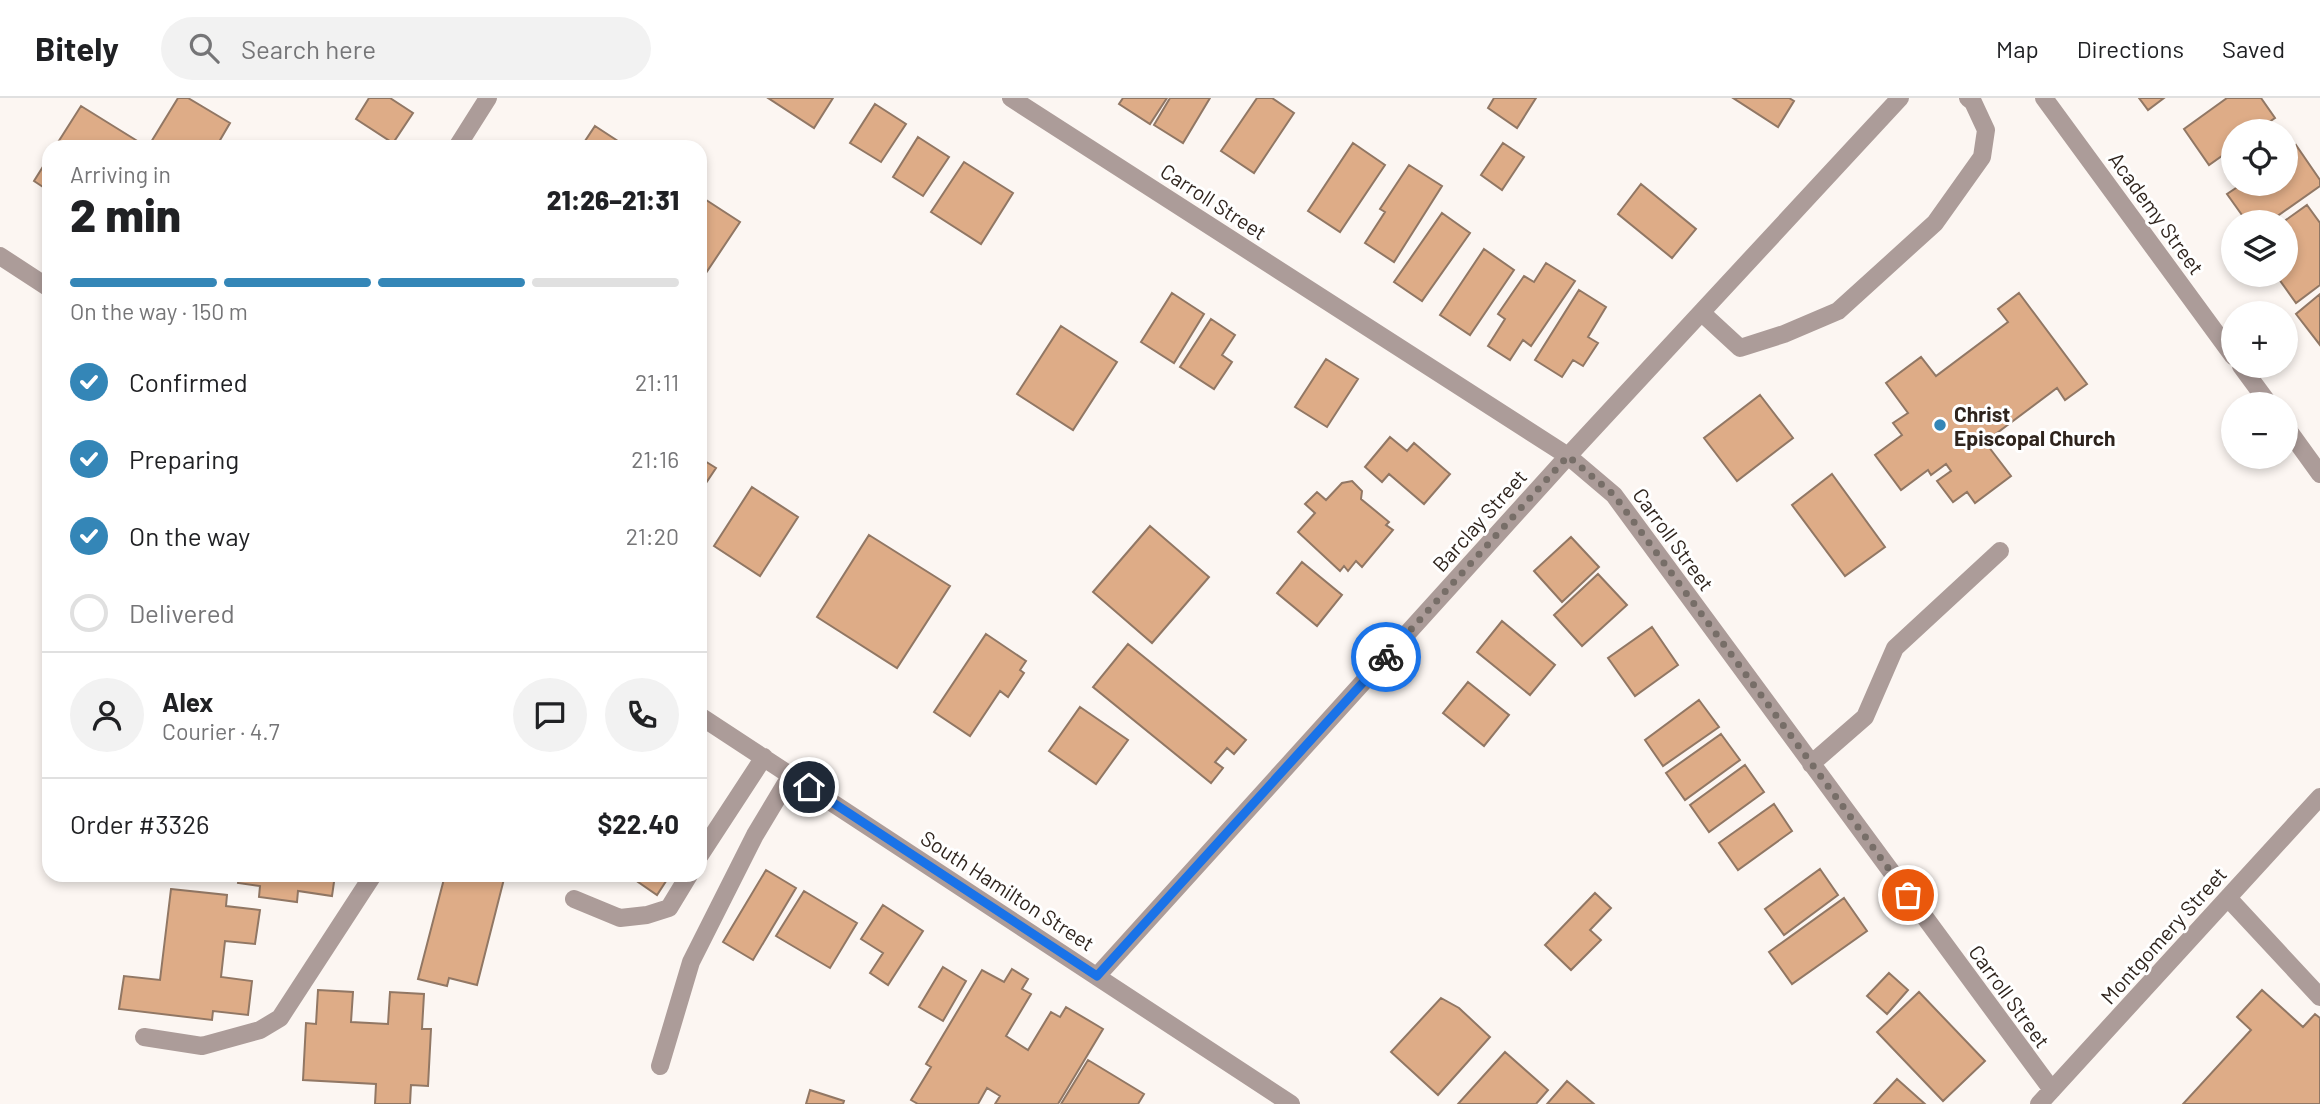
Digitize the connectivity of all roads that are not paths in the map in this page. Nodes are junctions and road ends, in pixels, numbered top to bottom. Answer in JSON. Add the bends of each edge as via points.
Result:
{"nodes":[{"id":1,"x":488,"y":98,"type":"edge"},
{"id":2,"x":1011,"y":98,"type":"edge"},
{"id":3,"x":1900,"y":98,"type":"edge"},
{"id":4,"x":1968,"y":98,"type":"edge"},
{"id":5,"x":2044,"y":98,"type":"edge"},
{"id":6,"x":461,"y":140,"type":"edge"},
{"id":7,"x":0,"y":256,"type":"edge"},
{"id":8,"x":42,"y":283,"type":"edge"},
{"id":9,"x":1702,"y":313,"type":"junction"},
{"id":10,"x":2221,"y":339,"type":"edge"},
{"id":11,"x":2298,"y":444,"type":"edge"},
{"id":12,"x":1568,"y":456,"type":"junction"},
{"id":13,"x":2320,"y":474,"type":"edge"},
{"id":14,"x":2000,"y":551,"type":"dead end"},
{"id":15,"x":707,"y":720,"type":"edge"},
{"id":16,"x":764,"y":757,"type":"junction"},
{"id":17,"x":1811,"y":764,"type":"junction"},
{"id":18,"x":790,"y":775,"type":"junction"},
{"id":19,"x":2320,"y":797,"type":"edge"},
{"id":20,"x":707,"y":844,"type":"edge"},
{"id":21,"x":368,"y":882,"type":"edge"},
{"id":22,"x":685,"y":882,"type":"edge"},
{"id":23,"x":2228,"y":898,"type":"junction"},
{"id":24,"x":575,"y":899,"type":"dead end"},
{"id":25,"x":1097,"y":976,"type":"junction"},
{"id":26,"x":2320,"y":997,"type":"edge"},
{"id":27,"x":144,"y":1037,"type":"dead end"},
{"id":28,"x":660,"y":1066,"type":"dead end"},
{"id":29,"x":2052,"y":1090,"type":"junction"},
{"id":30,"x":1291,"y":1104,"type":"edge"},
{"id":31,"x":2039,"y":1104,"type":"edge"}],
"edges":[{"from":1,"to":6,"type":"street"},
{"from":2,"to":12,"type":"street","name":"Carroll Street"},
{"from":3,"to":9,"type":"street","name":"Barclay Street"},
{"from":4,"to":9,"type":"street","via":[[1986,130],[1982,157],[1935,223],[1838,311],[1740,348]]},
{"from":5,"to":10,"type":"street","name":"Academy Street"},
{"from":7,"to":8,"type":"street"},
{"from":9,"to":12,"type":"street","name":"Barclay Street"},
{"from":11,"to":13,"type":"street"},
{"from":12,"to":17,"type":"street","name":"Carroll Street","via":[[1614,495]]},
{"from":12,"to":25,"type":"street","name":"Barclay Street"},
{"from":14,"to":17,"type":"street","via":[[1895,648],[1865,718]]},
{"from":15,"to":16,"type":"street","name":"South Hamilton Street"},
{"from":16,"to":18,"type":"street","name":"South Hamilton Street"},
{"from":16,"to":20,"type":"street"},
{"from":17,"to":29,"type":"street","name":"Carroll Street"},
{"from":18,"to":25,"type":"street","name":"South Hamilton Street"},
{"from":18,"to":28,"type":"street","via":[[691,962]]},
{"from":19,"to":23,"type":"street","name":"Montgomery Street"},
{"from":21,"to":27,"type":"street","via":[[280,1018],[260,1030],[202,1046]]},
{"from":22,"to":24,"type":"street","via":[[669,908],[647,915],[620,918]]},
{"from":23,"to":26,"type":"street"},
{"from":23,"to":29,"type":"street","name":"Montgomery Street"},
{"from":25,"to":30,"type":"street","name":"South Hamilton Street"},
{"from":29,"to":31,"type":"street","name":"Montgomery Street"}]}
